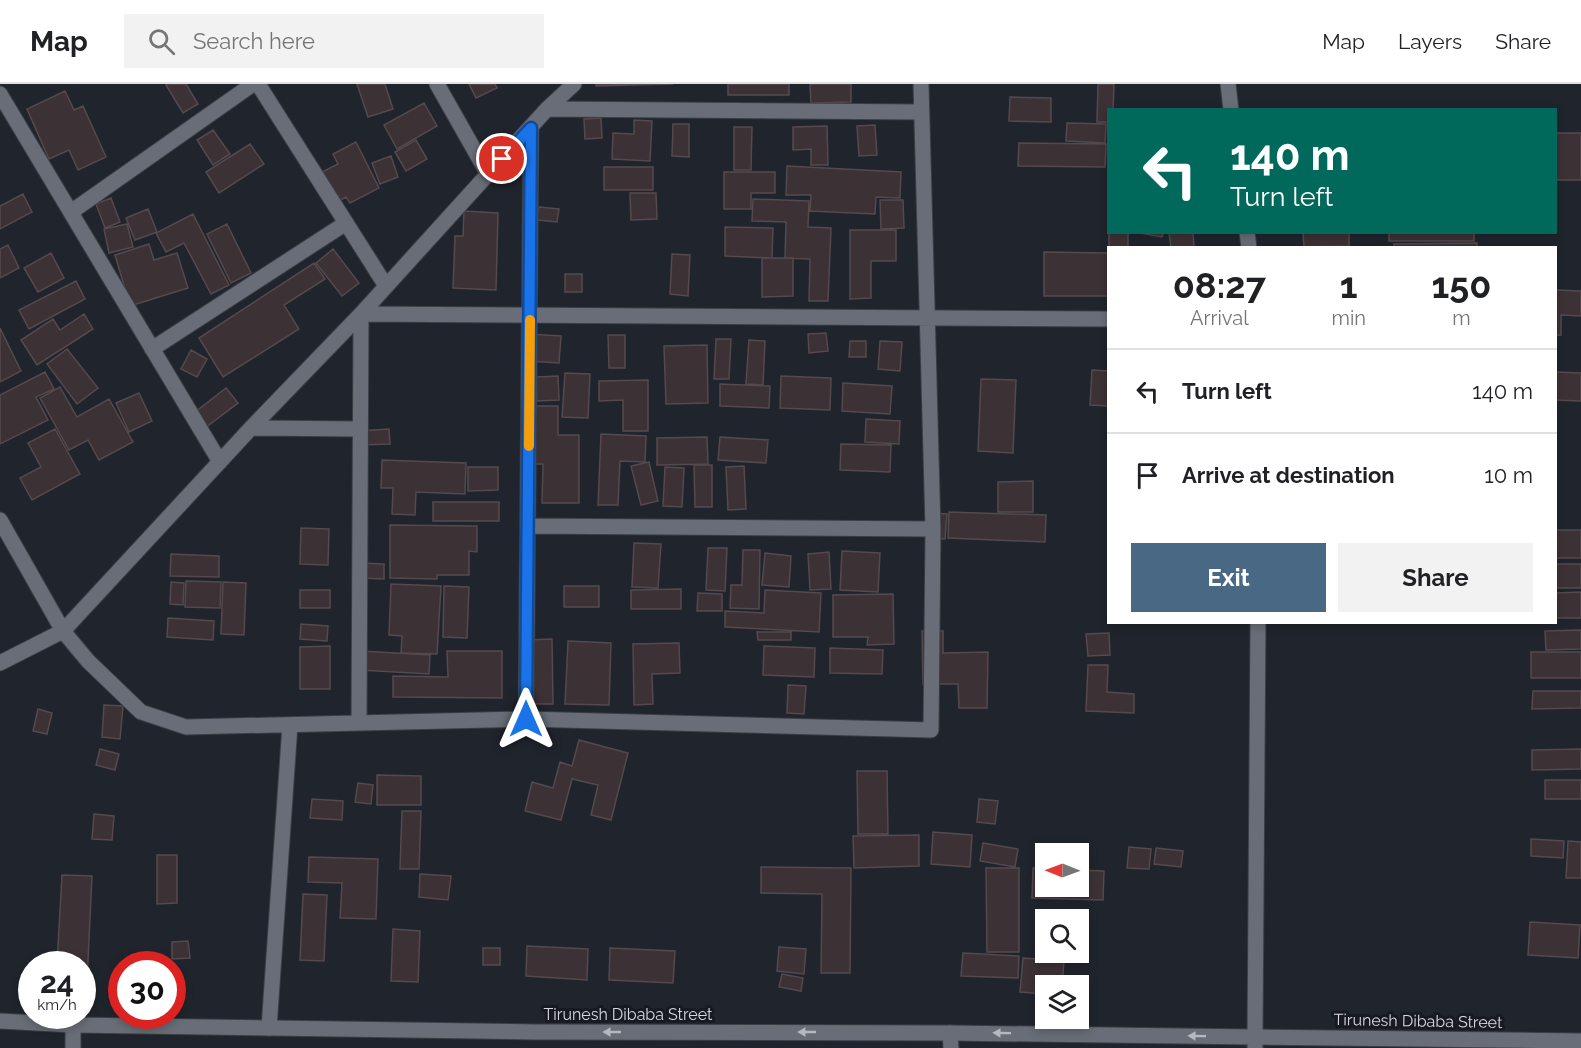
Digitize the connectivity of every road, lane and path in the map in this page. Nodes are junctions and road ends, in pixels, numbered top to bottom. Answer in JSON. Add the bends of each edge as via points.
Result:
{"nodes":[{"id":1,"x":253,"y":84,"type":"edge"},
{"id":2,"x":258,"y":84,"type":"edge"},
{"id":3,"x":437,"y":84,"type":"edge"},
{"id":4,"x":574,"y":84,"type":"edge"},
{"id":5,"x":921,"y":84,"type":"edge"},
{"id":6,"x":1228,"y":84,"type":"edge"},
{"id":7,"x":0,"y":94,"type":"edge"},
{"id":8,"x":1232,"y":108,"type":"edge"},
{"id":9,"x":546,"y":109,"type":"junction"},
{"id":10,"x":921,"y":112,"type":"junction"},
{"id":11,"x":531,"y":128,"type":"junction"},
{"id":12,"x":488,"y":174,"type":"junction"},
{"id":13,"x":71,"y":212,"type":"junction"},
{"id":14,"x":346,"y":223,"type":"junction"},
{"id":15,"x":386,"y":286,"type":"junction"},
{"id":16,"x":362,"y":314,"type":"junction"},
{"id":17,"x":530,"y":316,"type":"junction"},
{"id":18,"x":927,"y":318,"type":"junction"},
{"id":19,"x":1107,"y":319,"type":"edge"},
{"id":20,"x":152,"y":349,"type":"junction"},
{"id":21,"x":251,"y":428,"type":"junction"},
{"id":22,"x":360,"y":429,"type":"junction"},
{"id":23,"x":219,"y":462,"type":"junction"},
{"id":24,"x":0,"y":520,"type":"edge"},
{"id":25,"x":528,"y":525,"type":"junction"},
{"id":26,"x":933,"y":529,"type":"junction"},
{"id":27,"x":1258,"y":624,"type":"edge"},
{"id":28,"x":63,"y":631,"type":"junction"},
{"id":29,"x":0,"y":663,"type":"edge"},
{"id":30,"x":526,"y":719,"type":"junction"},
{"id":31,"x":358,"y":723,"type":"junction"},
{"id":32,"x":290,"y":725,"type":"junction"},
{"id":33,"x":0,"y":1021,"type":"edge"},
{"id":34,"x":18,"y":1022,"type":"edge"},
{"id":35,"x":96,"y":1025,"type":"edge"},
{"id":36,"x":269,"y":1028,"type":"junction"},
{"id":37,"x":73,"y":1029,"type":"edge"},
{"id":38,"x":951,"y":1040,"type":"edge"},
{"id":39,"x":1581,"y":1041,"type":"edge"},
{"id":40,"x":1255,"y":1043,"type":"edge"},
{"id":41,"x":73,"y":1048,"type":"edge"}],
"edges":[{"from":1,"to":13,"type":"street"},
{"from":2,"to":14,"type":"street"},
{"from":3,"to":12,"type":"street"},
{"from":4,"to":9,"type":"street"},
{"from":5,"to":10,"type":"street"},
{"from":6,"to":8,"type":"street"},
{"from":7,"to":13,"type":"street"},
{"from":9,"to":10,"type":"street"},
{"from":9,"to":11,"type":"street"},
{"from":10,"to":18,"type":"street"},
{"from":11,"to":12,"type":"street"},
{"from":11,"to":17,"type":"street"},
{"from":12,"to":15,"type":"street"},
{"from":13,"to":20,"type":"street"},
{"from":14,"to":15,"type":"street"},
{"from":14,"to":20,"type":"street"},
{"from":15,"to":16,"type":"street"},
{"from":16,"to":17,"type":"street"},
{"from":16,"to":21,"type":"street"},
{"from":16,"to":22,"type":"street"},
{"from":17,"to":18,"type":"street"},
{"from":17,"to":25,"type":"street"},
{"from":18,"to":19,"type":"street"},
{"from":18,"to":26,"type":"street"},
{"from":20,"to":23,"type":"street"},
{"from":21,"to":22,"type":"street"},
{"from":21,"to":23,"type":"street"},
{"from":22,"to":31,"type":"street"},
{"from":23,"to":28,"type":"street"},
{"from":24,"to":28,"type":"street"},
{"from":25,"to":26,"type":"street"},
{"from":25,"to":30,"type":"street"},
{"from":26,"to":30,"type":"street","via":[[931,730]]},
{"from":27,"to":40,"type":"street"},
{"from":28,"to":29,"type":"street"},
{"from":28,"to":32,"type":"street","via":[[141,712],[186,727]]},
{"from":30,"to":31,"type":"street"},
{"from":31,"to":32,"type":"street"},
{"from":32,"to":36,"type":"street"},
{"from":33,"to":34,"type":"street","name":"Tirunesh Dibaba Street"},
{"from":35,"to":36,"type":"street","name":"Tirunesh Dibaba Street"},
{"from":38,"to":36,"type":"street","name":"Tirunesh Dibaba Street","one_way":true},
{"from":37,"to":41,"type":"street"},
{"from":40,"to":38,"type":"street","name":"Tirunesh Dibaba Street","one_way":true},
{"from":39,"to":40,"type":"street","name":"Tirunesh Dibaba Street"}]}
